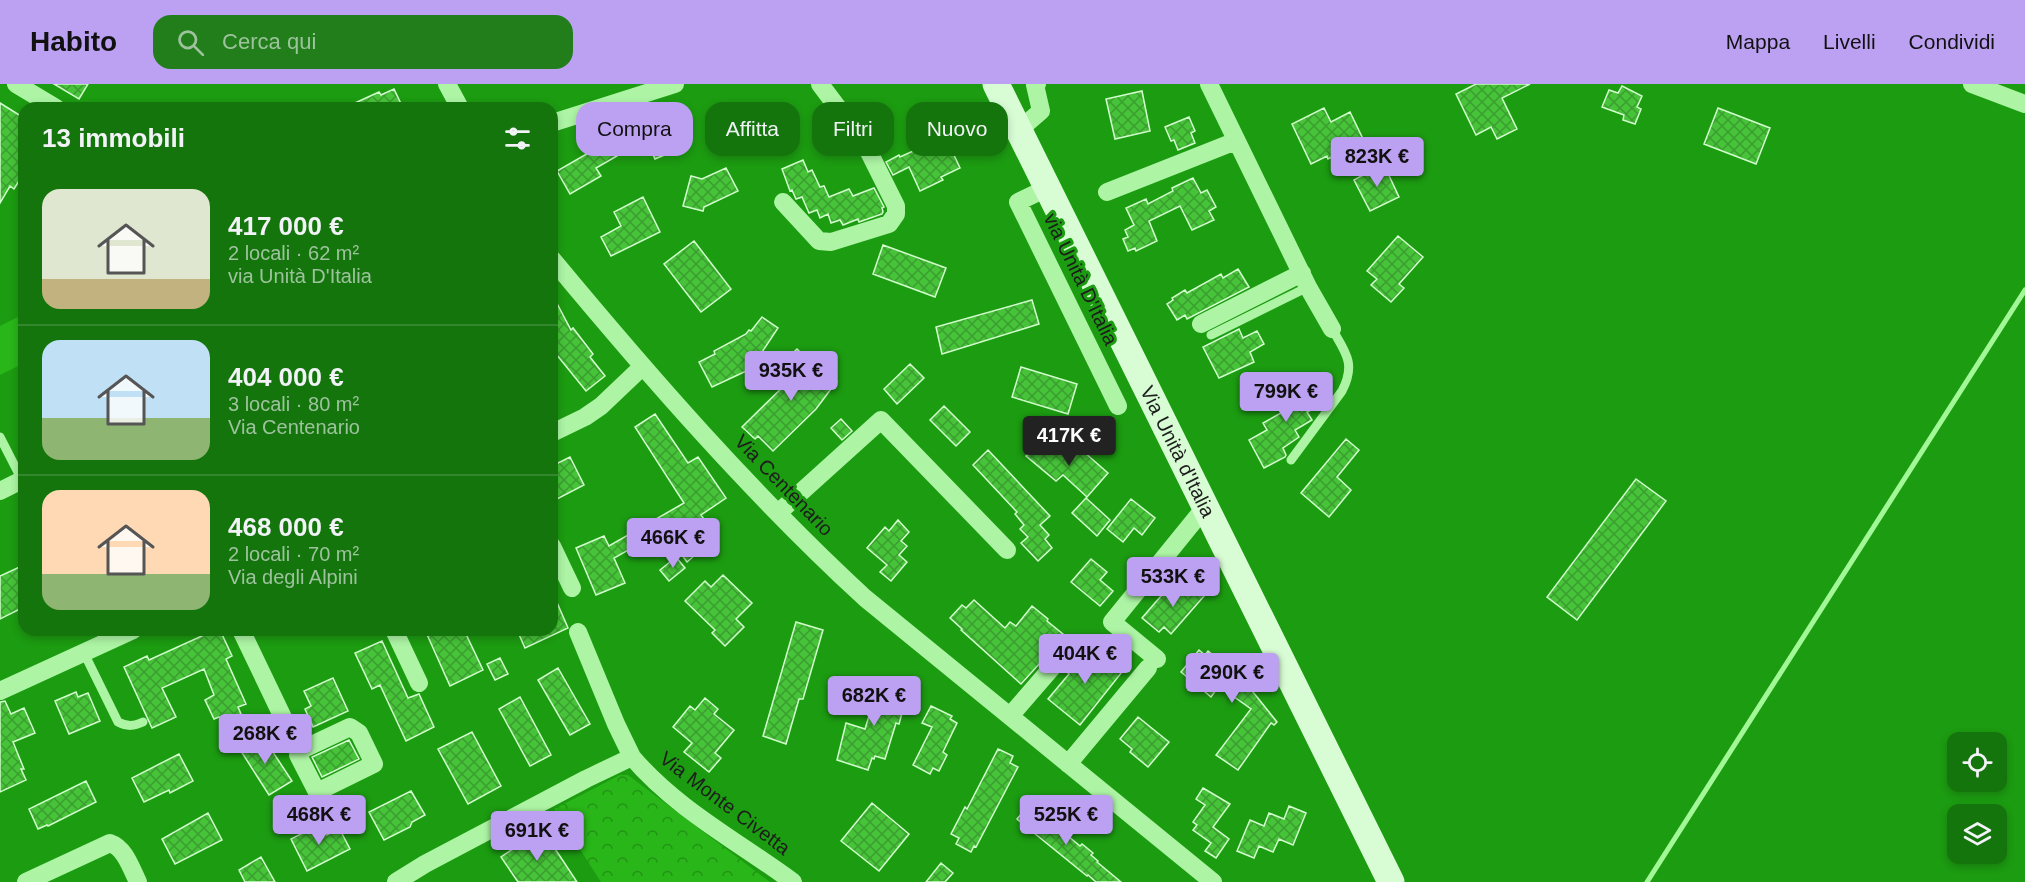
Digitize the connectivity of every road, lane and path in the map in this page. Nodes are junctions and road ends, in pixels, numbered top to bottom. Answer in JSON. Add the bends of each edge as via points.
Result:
{"nodes":[{"id":1,"x":16,"y":84,"type":"edge"},
{"id":2,"x":447,"y":84,"type":"edge"},
{"id":3,"x":675,"y":84,"type":"edge"},
{"id":4,"x":820,"y":84,"type":"edge"},
{"id":5,"x":996,"y":84,"type":"edge"},
{"id":6,"x":1037,"y":84,"type":"edge"},
{"id":7,"x":1209,"y":84,"type":"edge"},
{"id":8,"x":1972,"y":84,"type":"edge"},
{"id":9,"x":46,"y":102,"type":"edge"},
{"id":10,"x":457,"y":102,"type":"edge"},
{"id":11,"x":2025,"y":104,"type":"edge"},
{"id":12,"x":558,"y":121,"type":"edge"},
{"id":13,"x":1019,"y":130,"type":"junction"},
{"id":14,"x":1236,"y":141,"type":"junction"},
{"id":15,"x":1047,"y":188,"type":"junction"},
{"id":16,"x":1107,"y":192,"type":"dead end"},
{"id":17,"x":783,"y":202,"type":"dead end"},
{"id":18,"x":558,"y":266,"type":"edge"},
{"id":19,"x":1305,"y":280,"type":"junction"},
{"id":20,"x":1206,"y":329,"type":"dead end"},
{"id":21,"x":1332,"y":329,"type":"joint"},
{"id":22,"x":642,"y":367,"type":"junction"},
{"id":23,"x":1118,"y":405,"type":"dead end"},
{"id":24,"x":558,"y":430,"type":"edge"},
{"id":25,"x":0,"y":437,"type":"edge"},
{"id":26,"x":1291,"y":460,"type":"dead end"},
{"id":27,"x":18,"y":470,"type":"edge"},
{"id":28,"x":18,"y":482,"type":"edge"},
{"id":29,"x":0,"y":491,"type":"edge"},
{"id":30,"x":1206,"y":506,"type":"junction"},
{"id":31,"x":778,"y":513,"type":"junction"},
{"id":32,"x":1007,"y":550,"type":"dead end"},
{"id":33,"x":558,"y":559,"type":"edge"},
{"id":34,"x":572,"y":588,"type":"dead end"},
{"id":35,"x":578,"y":632,"type":"dead end"},
{"id":36,"x":121,"y":636,"type":"edge"},
{"id":37,"x":244,"y":636,"type":"edge"},
{"id":38,"x":397,"y":636,"type":"edge"},
{"id":39,"x":1068,"y":649,"type":"dead end"},
{"id":40,"x":84,"y":653,"type":"junction"},
{"id":41,"x":419,"y":683,"type":"dead end"},
{"id":42,"x":0,"y":691,"type":"edge"},
{"id":43,"x":1010,"y":716,"type":"junction"},
{"id":44,"x":143,"y":722,"type":"dead end"},
{"id":45,"x":299,"y":751,"type":"dead end"},
{"id":46,"x":632,"y":757,"type":"junction"},
{"id":47,"x":1068,"y":764,"type":"junction"},
{"id":48,"x":26,"y":882,"type":"edge"},
{"id":49,"x":138,"y":882,"type":"edge"},
{"id":50,"x":396,"y":882,"type":"edge"},
{"id":51,"x":793,"y":882,"type":"edge"},
{"id":52,"x":1213,"y":882,"type":"edge"},
{"id":53,"x":1391,"y":882,"type":"edge"}],
"edges":[{"from":1,"to":9,"type":"street"},
{"from":2,"to":10,"type":"street"},
{"from":3,"to":12,"type":"street"},
{"from":4,"to":17,"type":"street","via":[[859,132],[896,213],[889,224],[831,242],[819,241]]},
{"from":5,"to":13,"type":"street","name":"Via Unità d'Italia"},
{"from":6,"to":13,"type":"street","via":[[1041,111]]},
{"from":7,"to":14,"type":"street"},
{"from":8,"to":11,"type":"street"},
{"from":13,"to":15,"type":"street","name":"Via Unità d'Italia"},
{"from":14,"to":16,"type":"street"},
{"from":14,"to":19,"type":"street"},
{"from":15,"to":23,"type":"street","name":"via Unità D'Italia","via":[[1018,201]]},
{"from":15,"to":30,"type":"street","name":"Via Unità d'Italia"},
{"from":18,"to":22,"type":"street","name":"Via Centenario"},
{"from":19,"to":20,"type":"street"},
{"from":19,"to":21,"type":"street"},
{"from":21,"to":26,"type":"lane","via":[[1349,360],[1347,381]]},
{"from":22,"to":24,"type":"street","via":[[601,406]]},
{"from":22,"to":31,"type":"street","name":"Via Centenario"},
{"from":25,"to":27,"type":"lane"},
{"from":28,"to":29,"type":"street"},
{"from":30,"to":47,"type":"street","name":"Via Unità d'Italia","via":[[1112,622],[1153,663]]},
{"from":30,"to":53,"type":"street","name":"Via Unità d'Italia"},
{"from":31,"to":32,"type":"street","via":[[881,420]]},
{"from":31,"to":43,"type":"street","name":"Via Centenario","via":[[865,598]]},
{"from":33,"to":34,"type":"street"},
{"from":35,"to":46,"type":"street","name":"Via Monte Civetta"},
{"from":36,"to":40,"type":"street"},
{"from":37,"to":45,"type":"street"},
{"from":38,"to":41,"type":"street"},
{"from":39,"to":43,"type":"street"},
{"from":40,"to":42,"type":"street"},
{"from":40,"to":44,"type":"lane","via":[[118,723],[126,726]]},
{"from":43,"to":47,"type":"street","name":"Via Centenario"},
{"from":46,"to":50,"type":"street","name":"Via Monte Civetta"},
{"from":46,"to":51,"type":"street","name":"Via Monte Civetta","via":[[650,778]]},
{"from":47,"to":52,"type":"street","name":"Via Centenario"},
{"from":48,"to":49,"type":"street","via":[[110,843],[122,851]]}]}
